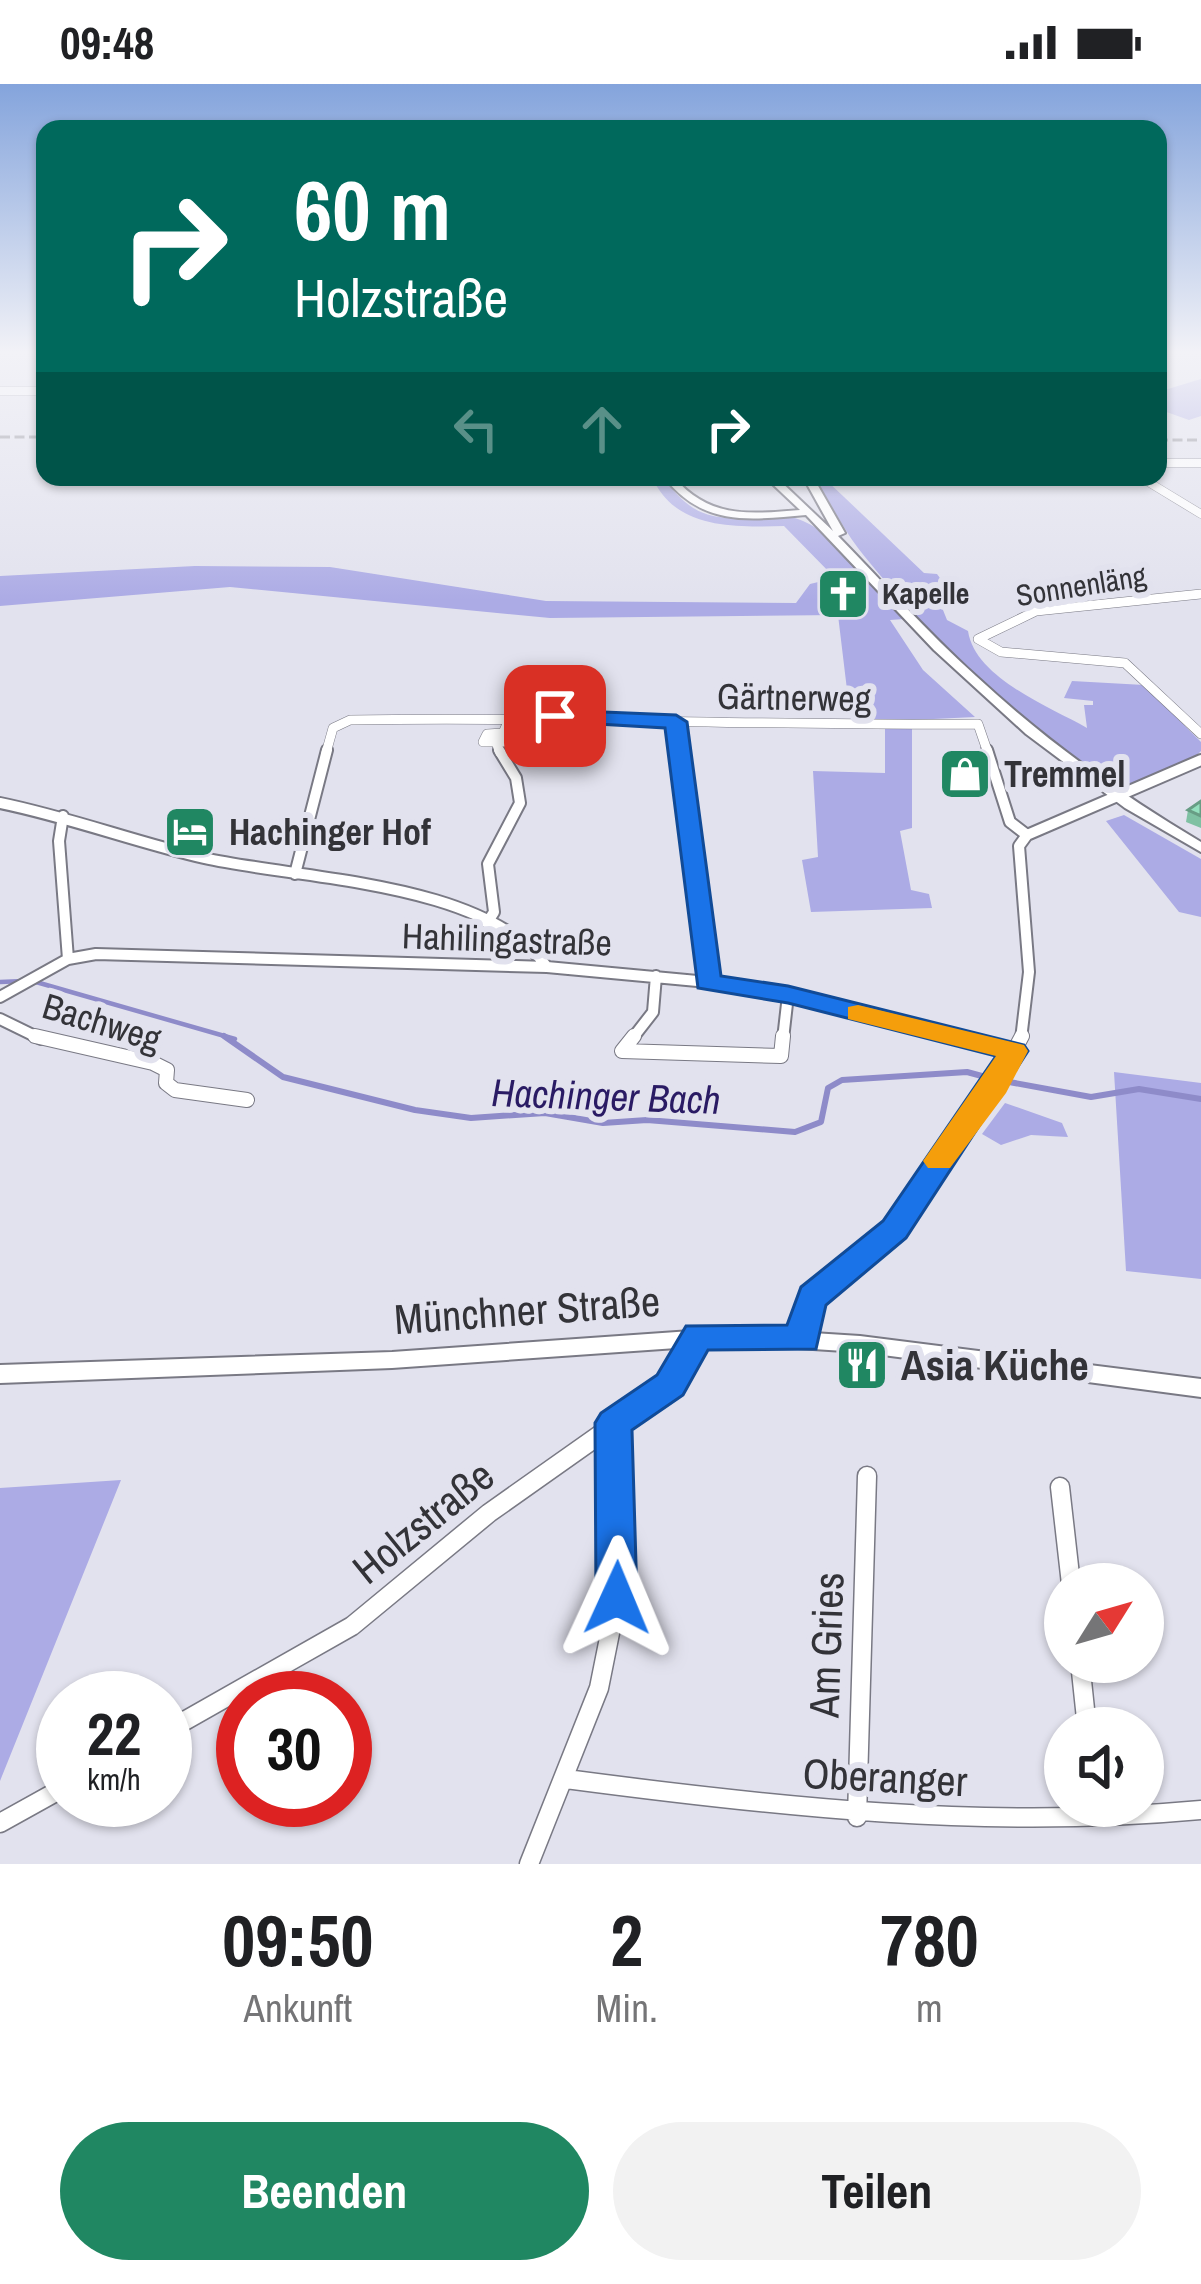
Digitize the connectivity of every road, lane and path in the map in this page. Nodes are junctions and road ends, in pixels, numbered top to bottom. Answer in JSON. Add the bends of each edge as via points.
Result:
{"nodes":[{"id":1,"x":1167,"y":463,"type":"edge"},
{"id":2,"x":1201,"y":463,"type":"edge"},
{"id":3,"x":676,"y":486,"type":"edge"},
{"id":4,"x":781,"y":486,"type":"edge"},
{"id":5,"x":813,"y":486,"type":"edge"},
{"id":6,"x":1155,"y":486,"type":"edge"},
{"id":7,"x":790,"y":493,"type":"junction"},
{"id":8,"x":811,"y":512,"type":"junction"},
{"id":9,"x":1201,"y":514,"type":"edge"},
{"id":10,"x":759,"y":516,"type":"junction"},
{"id":11,"x":839,"y":540,"type":"junction"},
{"id":12,"x":1201,"y":594,"type":"edge"},
{"id":13,"x":510,"y":717,"type":"junction"},
{"id":14,"x":676,"y":722,"type":"junction"},
{"id":15,"x":1201,"y":734,"type":"edge"},
{"id":16,"x":1201,"y":760,"type":"edge"},
{"id":17,"x":1119,"y":798,"type":"junction"},
{"id":18,"x":0,"y":803,"type":"edge"},
{"id":19,"x":62,"y":816,"type":"junction"},
{"id":20,"x":1027,"y":835,"type":"junction"},
{"id":21,"x":1201,"y":848,"type":"edge"},
{"id":22,"x":295,"y":874,"type":"junction"},
{"id":23,"x":487,"y":923,"type":"junction"},
{"id":24,"x":68,"y":959,"type":"junction"},
{"id":25,"x":547,"y":967,"type":"junction"},
{"id":26,"x":656,"y":976,"type":"junction"},
{"id":27,"x":708,"y":982,"type":"junction"},
{"id":28,"x":788,"y":994,"type":"junction"},
{"id":29,"x":0,"y":997,"type":"edge"},
{"id":30,"x":0,"y":1019,"type":"edge"},
{"id":31,"x":1013,"y":1051,"type":"junction"},
{"id":32,"x":247,"y":1100,"type":"dead end"},
{"id":33,"x":698,"y":1336,"type":"junction"},
{"id":34,"x":804,"y":1339,"type":"junction"},
{"id":35,"x":0,"y":1374,"type":"edge"},
{"id":36,"x":1201,"y":1388,"type":"edge"},
{"id":37,"x":614,"y":1423,"type":"junction"},
{"id":38,"x":867,"y":1476,"type":"dead end"},
{"id":39,"x":1060,"y":1487,"type":"dead end"},
{"id":40,"x":1069,"y":1563,"type":"edge"},
{"id":41,"x":192,"y":1717,"type":"edge"},
{"id":42,"x":566,"y":1779,"type":"junction"},
{"id":43,"x":36,"y":1803,"type":"edge"},
{"id":44,"x":1201,"y":1810,"type":"edge"},
{"id":45,"x":1164,"y":1811,"type":"edge"},
{"id":46,"x":1044,"y":1814,"type":"edge"},
{"id":47,"x":857,"y":1817,"type":"junction"},
{"id":48,"x":0,"y":1823,"type":"edge"},
{"id":49,"x":529,"y":1864,"type":"edge"}],
"edges":[{"from":1,"to":2,"type":"street"},
{"from":3,"to":10,"type":"main road","via":[[691,504]]},
{"from":4,"to":7,"type":"main road"},
{"from":5,"to":11,"type":"main road"},
{"from":6,"to":9,"type":"street"},
{"from":7,"to":8,"type":"main road"},
{"from":7,"to":10,"type":"main road","via":[[781,509]]},
{"from":8,"to":10,"type":"main road"},
{"from":8,"to":11,"type":"main road"},
{"from":11,"to":17,"type":"main road","via":[[985,692]]},
{"from":12,"to":15,"type":"street","name":"Sonnenläng","via":[[1036,611],[995,627],[979,644],[1125,663]]},
{"from":13,"to":14,"type":"street","name":"Gärtnerweg"},
{"from":13,"to":22,"type":"street","name":"Gärtnerweg","via":[[339,722]]},
{"from":13,"to":23,"type":"street","via":[[500,739],[520,805],[488,864],[494,912]]},
{"from":14,"to":20,"type":"street","name":"Gärtnerweg","via":[[978,724],[1010,822]]},
{"from":14,"to":27,"type":"street"},
{"from":16,"to":17,"type":"street"},
{"from":17,"to":20,"type":"street"},
{"from":17,"to":21,"type":"main road"},
{"from":18,"to":19,"type":"street"},
{"from":19,"to":22,"type":"street"},
{"from":19,"to":24,"type":"street","via":[[55,837]]},
{"from":20,"to":31,"type":"street","via":[[1019,856],[1029,1018]]},
{"from":22,"to":23,"type":"street","via":[[391,890]]},
{"from":23,"to":25,"type":"street","via":[[532,946]]},
{"from":24,"to":25,"type":"street","name":"Hahilingastraße","via":[[123,953]]},
{"from":24,"to":29,"type":"street","name":"Hahilingastraße"},
{"from":25,"to":26,"type":"street","name":"Hahilingastraße"},
{"from":26,"to":27,"type":"street","name":"Hahilingastraße"},
{"from":26,"to":28,"type":"street","via":[[650,1018],[622,1051],[632,1055],[781,1056]]},
{"from":27,"to":28,"type":"street","name":"Hahilingastraße"},
{"from":28,"to":31,"type":"street","name":"Hahilingastraße"},
{"from":30,"to":32,"type":"street","name":"Bachweg","via":[[45,1040],[153,1064],[167,1070],[166,1084],[175,1090]]},
{"from":31,"to":34,"type":"street","via":[[883,1243],[813,1296]]},
{"from":33,"to":34,"type":"main road","name":"Münchner Straße"},
{"from":33,"to":35,"type":"main road","name":"Münchner Straße","via":[[392,1360]]},
{"from":33,"to":37,"type":"street","name":"Holzstraße","via":[[670,1385]]},
{"from":34,"to":36,"type":"main road","name":"Münchner Straße"},
{"from":37,"to":41,"type":"street","name":"Holzstraße","via":[[352,1626]]},
{"from":37,"to":42,"type":"street","via":[[617,1598],[599,1688]]},
{"from":38,"to":47,"type":"street","name":"Am Gries"},
{"from":39,"to":40,"type":"street"},
{"from":42,"to":47,"type":"street","name":"Oberanger"},
{"from":42,"to":49,"type":"street"},
{"from":43,"to":48,"type":"street"},
{"from":44,"to":45,"type":"street","name":"Oberanger"},
{"from":46,"to":47,"type":"street","name":"Oberanger"}]}
